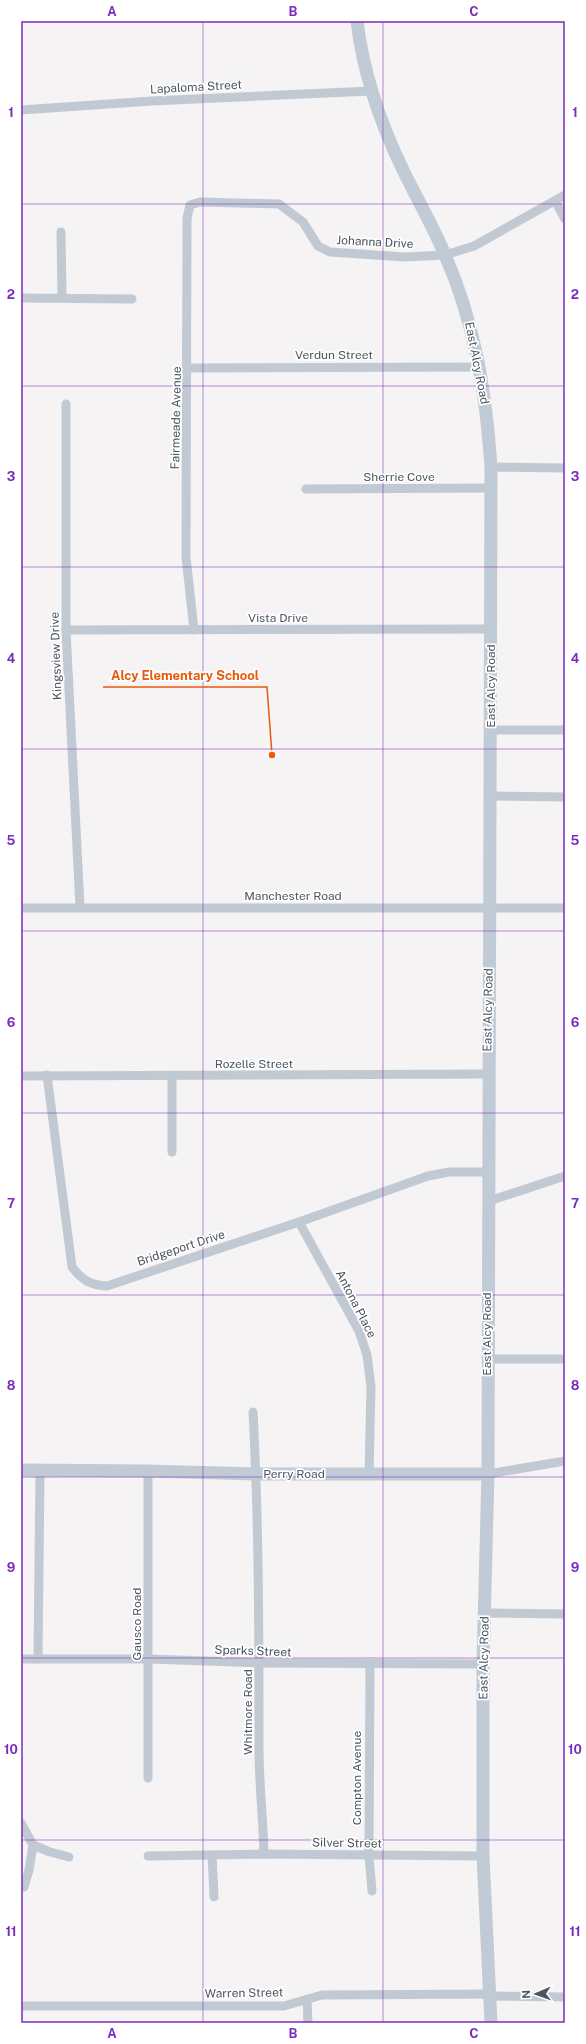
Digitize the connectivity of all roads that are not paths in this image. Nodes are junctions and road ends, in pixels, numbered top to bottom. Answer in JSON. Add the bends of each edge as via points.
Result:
{"nodes":[{"id":1,"x":357,"y":21,"type":"edge"},
{"id":2,"x":371,"y":91,"type":"junction"},
{"id":3,"x":21,"y":110,"type":"edge"},
{"id":4,"x":565,"y":195,"type":"edge"},
{"id":5,"x":555,"y":201,"type":"junction"},
{"id":6,"x":190,"y":205,"type":"joint"},
{"id":7,"x":565,"y":219,"type":"edge"},
{"id":8,"x":61,"y":232,"type":"dead end"},
{"id":9,"x":445,"y":255,"type":"junction"},
{"id":10,"x":62,"y":297,"type":"junction"},
{"id":11,"x":21,"y":298,"type":"edge"},
{"id":12,"x":132,"y":300,"type":"dead end"},
{"id":13,"x":480,"y":367,"type":"junction"},
{"id":14,"x":188,"y":368,"type":"junction"},
{"id":15,"x":66,"y":404,"type":"dead end"},
{"id":16,"x":491,"y":467,"type":"junction"},
{"id":17,"x":565,"y":468,"type":"edge"},
{"id":18,"x":491,"y":488,"type":"junction"},
{"id":19,"x":306,"y":489,"type":"dead end"},
{"id":20,"x":490,"y":629,"type":"junction"},
{"id":21,"x":66,"y":630,"type":"junction"},
{"id":22,"x":194,"y":630,"type":"junction"},
{"id":23,"x":491,"y":730,"type":"junction"},
{"id":24,"x":565,"y":730,"type":"edge"},
{"id":25,"x":491,"y":796,"type":"junction"},
{"id":26,"x":565,"y":797,"type":"edge"},
{"id":27,"x":80,"y":907,"type":"junction"},
{"id":28,"x":21,"y":908,"type":"edge"},
{"id":29,"x":490,"y":908,"type":"junction"},
{"id":30,"x":565,"y":908,"type":"edge"},
{"id":31,"x":488,"y":1074,"type":"junction"},
{"id":32,"x":47,"y":1075,"type":"junction"},
{"id":33,"x":21,"y":1076,"type":"edge"},
{"id":34,"x":172,"y":1077,"type":"junction"},
{"id":35,"x":172,"y":1152,"type":"dead end"},
{"id":36,"x":488,"y":1172,"type":"junction"},
{"id":37,"x":565,"y":1176,"type":"edge"},
{"id":38,"x":489,"y":1201,"type":"junction"},
{"id":39,"x":299,"y":1222,"type":"junction"},
{"id":40,"x":487,"y":1359,"type":"junction"},
{"id":41,"x":565,"y":1359,"type":"edge"},
{"id":42,"x":253,"y":1412,"type":"dead end"},
{"id":43,"x":565,"y":1461,"type":"edge"},
{"id":44,"x":21,"y":1470,"type":"edge"},
{"id":45,"x":40,"y":1470,"type":"junction"},
{"id":46,"x":148,"y":1471,"type":"junction"},
{"id":47,"x":256,"y":1474,"type":"junction"},
{"id":48,"x":369,"y":1474,"type":"junction"},
{"id":49,"x":488,"y":1474,"type":"junction"},
{"id":50,"x":484,"y":1613,"type":"junction"},
{"id":51,"x":565,"y":1614,"type":"edge"},
{"id":52,"x":21,"y":1659,"type":"edge"},
{"id":53,"x":38,"y":1659,"type":"junction"},
{"id":54,"x":150,"y":1659,"type":"junction"},
{"id":55,"x":260,"y":1663,"type":"junction"},
{"id":56,"x":484,"y":1664,"type":"junction"},
{"id":57,"x":370,"y":1665,"type":"junction"},
{"id":58,"x":148,"y":1778,"type":"dead end"},
{"id":59,"x":21,"y":1823,"type":"edge"},
{"id":60,"x":32,"y":1845,"type":"junction"},
{"id":61,"x":264,"y":1854,"type":"junction"},
{"id":62,"x":212,"y":1855,"type":"junction"},
{"id":63,"x":148,"y":1856,"type":"dead end"},
{"id":64,"x":369,"y":1856,"type":"junction"},
{"id":65,"x":483,"y":1856,"type":"junction"},
{"id":66,"x":69,"y":1857,"type":"dead end"},
{"id":67,"x":24,"y":1887,"type":"dead end"},
{"id":68,"x":372,"y":1892,"type":"dead end"},
{"id":69,"x":214,"y":1897,"type":"dead end"},
{"id":70,"x":490,"y":1995,"type":"junction"},
{"id":71,"x":565,"y":1997,"type":"edge"},
{"id":72,"x":307,"y":1999,"type":"junction"},
{"id":73,"x":21,"y":2006,"type":"edge"},
{"id":74,"x":308,"y":2023,"type":"edge"},
{"id":75,"x":490,"y":2023,"type":"edge"}],
"edges":[{"from":1,"to":2,"type":"street","name":"East Alcy Road"},
{"from":2,"to":3,"type":"street","name":"Lapaloma Street"},
{"from":2,"to":9,"type":"street","name":"East Alcy Road","via":[[413,191]]},
{"from":4,"to":5,"type":"street","name":"Johanna Drive"},
{"from":5,"to":7,"type":"street"},
{"from":5,"to":9,"type":"street","name":"Johanna Drive","via":[[474,246]]},
{"from":6,"to":9,"type":"street","name":"Johanna Drive","via":[[200,202],[279,204],[303,222],[318,246],[330,252],[405,257]]},
{"from":6,"to":14,"type":"street","name":"Fairmeade Avenue","via":[[187,218]]},
{"from":8,"to":10,"type":"street"},
{"from":9,"to":13,"type":"street","name":"East Alcy Road","via":[[469,320]]},
{"from":10,"to":11,"type":"street"},
{"from":10,"to":12,"type":"street"},
{"from":13,"to":14,"type":"street","name":"Verdun Street"},
{"from":13,"to":16,"type":"street","name":"East Alcy Road"},
{"from":14,"to":22,"type":"street","name":"Fairmeade Avenue","via":[[186,557]]},
{"from":15,"to":21,"type":"street","name":"Kingsview Drive"},
{"from":16,"to":17,"type":"street"},
{"from":16,"to":18,"type":"street","name":"East Alcy Road"},
{"from":18,"to":19,"type":"street","name":"Sherrie Cove"},
{"from":18,"to":20,"type":"street","name":"East Alcy Road"},
{"from":20,"to":22,"type":"street","name":"Vista Drive"},
{"from":20,"to":23,"type":"street","name":"East Alcy Road"},
{"from":21,"to":22,"type":"street","name":"Vista Drive"},
{"from":21,"to":27,"type":"street","name":"Kingsview Drive"},
{"from":23,"to":24,"type":"street"},
{"from":23,"to":25,"type":"street","name":"East Alcy Road"},
{"from":25,"to":26,"type":"street"},
{"from":25,"to":29,"type":"street","name":"East Alcy Road"},
{"from":27,"to":28,"type":"street","name":"Manchester Road"},
{"from":27,"to":29,"type":"street","name":"Manchester Road"},
{"from":29,"to":30,"type":"street","name":"Manchester Road"},
{"from":29,"to":31,"type":"street","name":"East Alcy Road"},
{"from":31,"to":34,"type":"street","name":"Rozelle Street"},
{"from":31,"to":36,"type":"street","name":"East Alcy Road"},
{"from":32,"to":33,"type":"street","name":"Rozelle Street"},
{"from":32,"to":34,"type":"street","name":"Rozelle Street"},
{"from":32,"to":39,"type":"street","name":"Bridgeport Drive","via":[[72,1267],[80,1277],[94,1285],[107,1286]]},
{"from":34,"to":35,"type":"street"},
{"from":36,"to":38,"type":"street","name":"East Alcy Road"},
{"from":36,"to":39,"type":"street","name":"Bridgeport Drive","via":[[449,1172],[428,1176]]},
{"from":37,"to":38,"type":"street"},
{"from":38,"to":40,"type":"street","name":"East Alcy Road"},
{"from":39,"to":48,"type":"street","name":"Antona Place","via":[[359,1331],[367,1355],[371,1387]]},
{"from":40,"to":41,"type":"street"},
{"from":40,"to":49,"type":"street","name":"East Alcy Road"},
{"from":42,"to":47,"type":"street","name":"Whitmore Road"},
{"from":43,"to":49,"type":"street","name":"Perry Road"},
{"from":44,"to":45,"type":"street","name":"Perry Road"},
{"from":45,"to":46,"type":"street","name":"Perry Road"},
{"from":45,"to":53,"type":"street"},
{"from":46,"to":47,"type":"street","name":"Perry Road"},
{"from":46,"to":54,"type":"street","name":"Gausco Road"},
{"from":47,"to":48,"type":"street","name":"Perry Road"},
{"from":47,"to":55,"type":"street","name":"Whitmore Road"},
{"from":48,"to":49,"type":"street","name":"Perry Road"},
{"from":49,"to":50,"type":"street","name":"East Alcy Road"},
{"from":50,"to":51,"type":"street"},
{"from":50,"to":56,"type":"street","name":"East Alcy Road"},
{"from":52,"to":53,"type":"street","name":"Sparks Street"},
{"from":53,"to":54,"type":"street","name":"Sparks Street"},
{"from":54,"to":55,"type":"street","name":"Sparks Street"},
{"from":54,"to":58,"type":"street","name":"Gausco Road"},
{"from":55,"to":57,"type":"street","name":"Sparks Street"},
{"from":55,"to":61,"type":"street","name":"Whitmore Road","via":[[259,1750]]},
{"from":56,"to":57,"type":"street","name":"Sparks Street"},
{"from":56,"to":65,"type":"street","name":"East Alcy Road"},
{"from":57,"to":64,"type":"street","name":"Compton Avenue"},
{"from":59,"to":60,"type":"street"},
{"from":60,"to":66,"type":"street"},
{"from":60,"to":67,"type":"street"},
{"from":61,"to":62,"type":"street","name":"Silver Street"},
{"from":61,"to":64,"type":"street","name":"Silver Street"},
{"from":62,"to":63,"type":"street","name":"Silver Street"},
{"from":62,"to":69,"type":"street"},
{"from":64,"to":65,"type":"street","name":"Silver Street"},
{"from":64,"to":68,"type":"street","name":"Compton Avenue"},
{"from":65,"to":70,"type":"street","name":"East Alcy Road"},
{"from":70,"to":71,"type":"street","name":"Warren Street"},
{"from":70,"to":72,"type":"street","name":"Warren Street","via":[[322,1995]]},
{"from":70,"to":75,"type":"street","name":"East Alcy Road"},
{"from":72,"to":73,"type":"street","name":"Warren Street","via":[[284,2006]]},
{"from":72,"to":74,"type":"street"}]}
